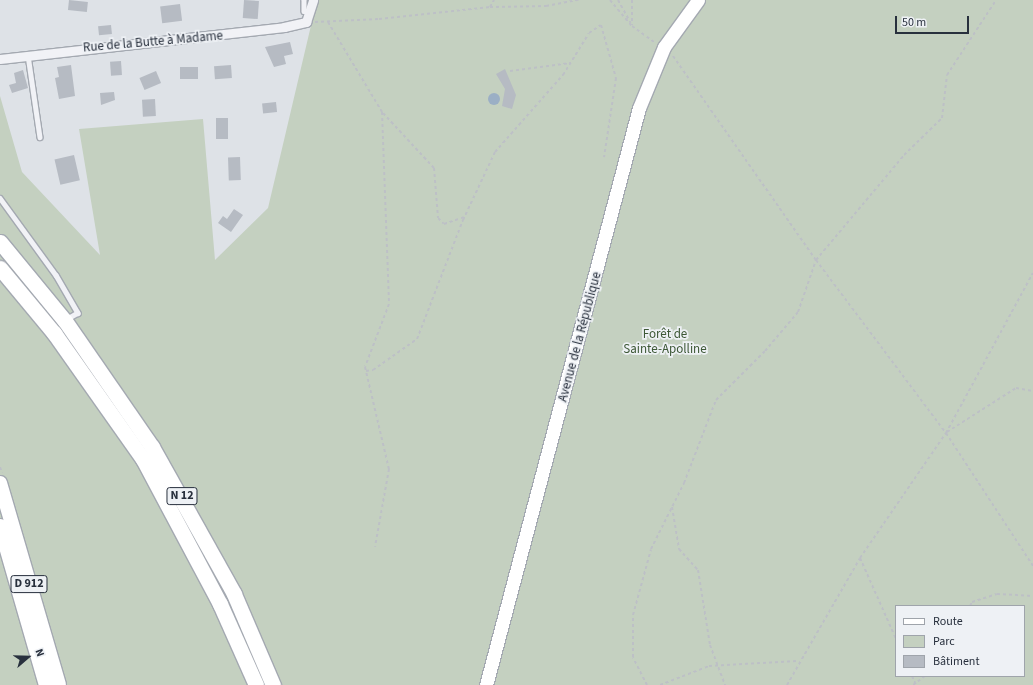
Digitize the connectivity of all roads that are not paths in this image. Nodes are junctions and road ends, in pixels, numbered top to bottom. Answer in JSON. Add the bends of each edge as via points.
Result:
{"nodes":[{"id":1,"x":304,"y":0,"type":"edge"},
{"id":2,"x":313,"y":0,"type":"edge"},
{"id":3,"x":698,"y":0,"type":"edge"},
{"id":4,"x":309,"y":12,"type":"junction"},
{"id":5,"x":28,"y":55,"type":"junction"},
{"id":6,"x":0,"y":59,"type":"edge"},
{"id":7,"x":40,"y":137,"type":"dead end"},
{"id":8,"x":0,"y":198,"type":"edge"},
{"id":9,"x":0,"y":242,"type":"edge"},
{"id":10,"x":0,"y":268,"type":"edge"},
{"id":11,"x":65,"y":321,"type":"junction"},
{"id":12,"x":0,"y":483,"type":"edge"},
{"id":13,"x":0,"y":526,"type":"edge"},
{"id":14,"x":46,"y":685,"type":"edge"},
{"id":15,"x":59,"y":685,"type":"edge"},
{"id":16,"x":256,"y":685,"type":"edge"},
{"id":17,"x":273,"y":685,"type":"edge"},
{"id":18,"x":486,"y":685,"type":"edge"}],
"edges":[{"from":1,"to":4,"type":"lane","via":[[304,11]]},
{"from":2,"to":4,"type":"street"},
{"from":3,"to":18,"type":"main road","name":"Avenue de la République","via":[[664,47],[639,108]]},
{"from":4,"to":5,"type":"street","name":"Rue de la Butte à Madame","via":[[306,22],[200,39],[119,44]]},
{"from":5,"to":6,"type":"street","name":"Rue de la Butte à Madame"},
{"from":5,"to":7,"type":"lane"},
{"from":8,"to":11,"type":"lane","via":[[56,275],[78,313]]},
{"from":9,"to":11,"type":"highway","number":"N 12"},
{"from":10,"to":16,"type":"highway","number":"N 12","via":[[54,333],[143,459],[220,604]]},
{"from":11,"to":17,"type":"highway","number":"N 12","via":[[144,434],[189,508],[234,594]]},
{"from":12,"to":15,"type":"main road","number":"D 912"},
{"from":13,"to":14,"type":"main road","number":"D 912"}]}
